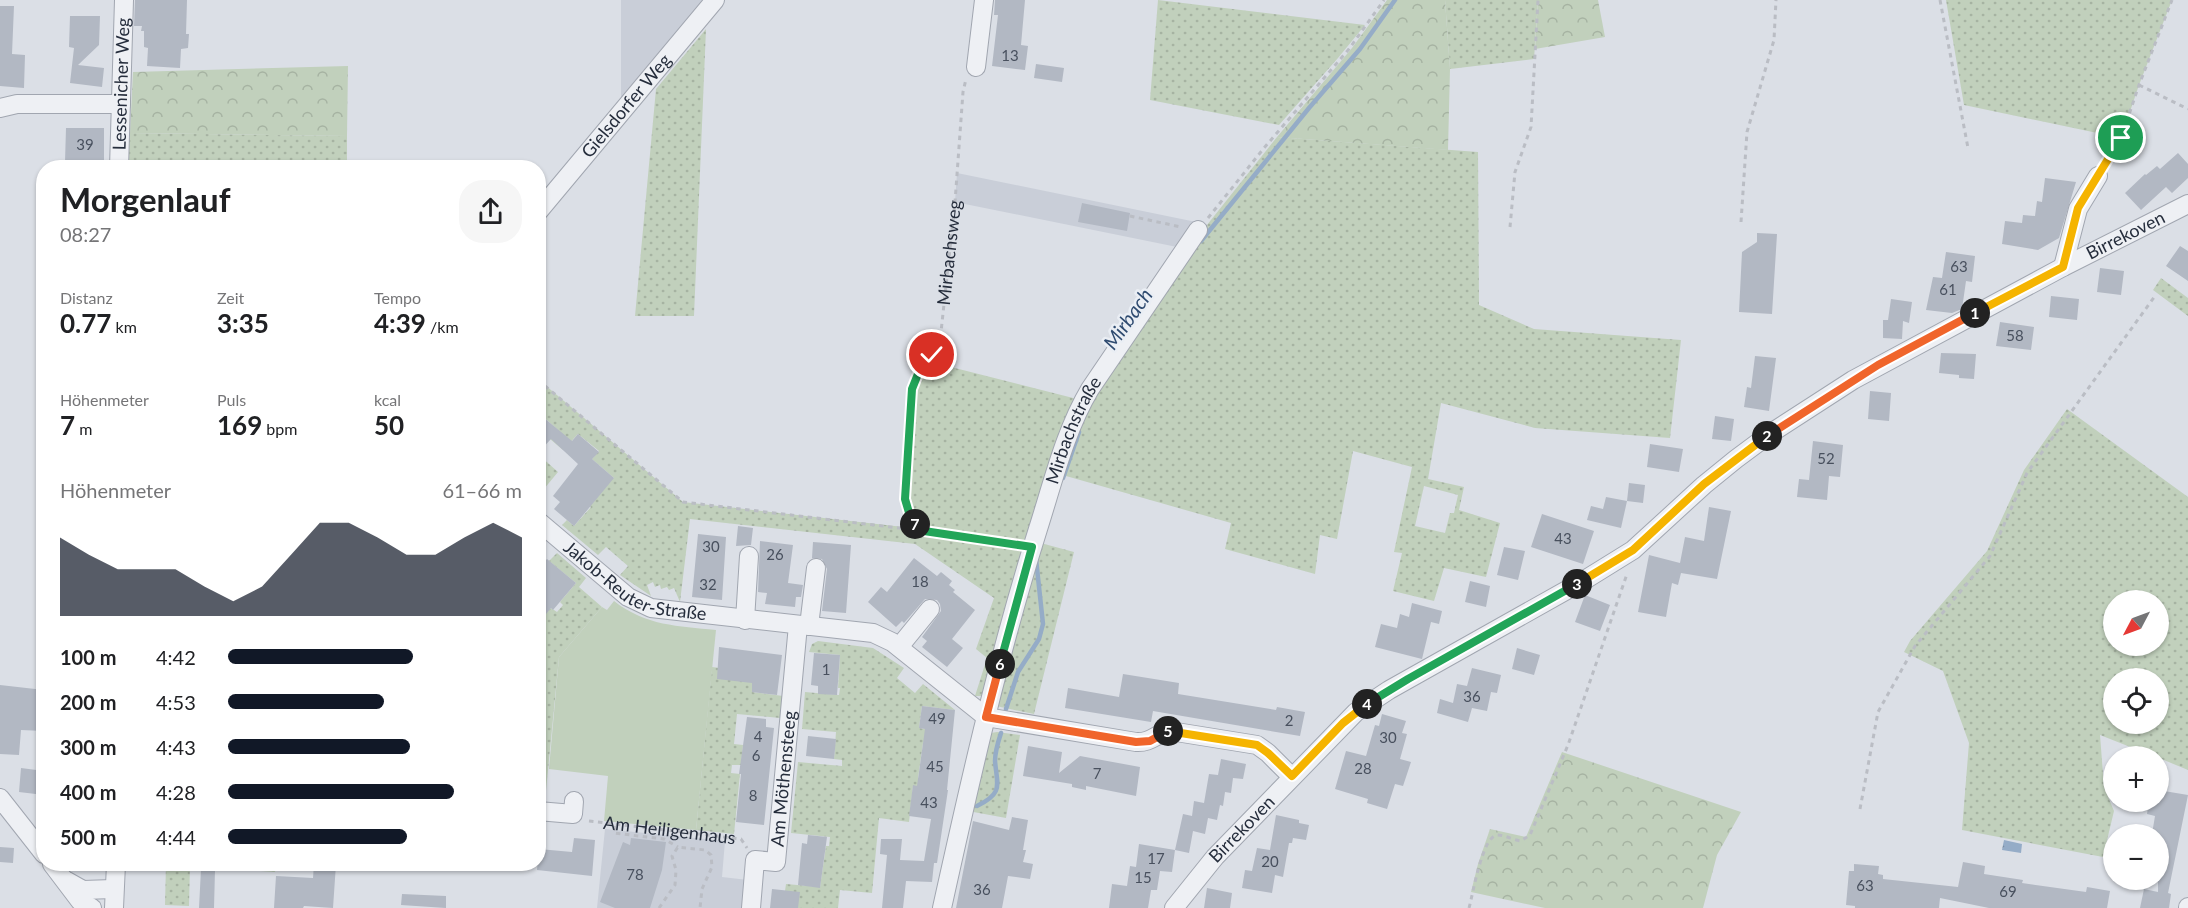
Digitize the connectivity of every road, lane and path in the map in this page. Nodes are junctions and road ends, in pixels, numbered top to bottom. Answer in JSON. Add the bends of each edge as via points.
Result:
{"nodes":[{"id":1,"x":124,"y":0,"type":"edge"},
{"id":2,"x":716,"y":0,"type":"edge"},
{"id":3,"x":984,"y":0,"type":"edge"},
{"id":4,"x":1384,"y":0,"type":"edge"},
{"id":5,"x":1538,"y":0,"type":"edge"},
{"id":6,"x":1776,"y":0,"type":"edge"},
{"id":7,"x":1940,"y":0,"type":"edge"},
{"id":8,"x":2172,"y":0,"type":"edge"},
{"id":9,"x":976,"y":67,"type":"joint"},
{"id":10,"x":2139,"y":85,"type":"junction"},
{"id":11,"x":121,"y":104,"type":"junction"},
{"id":12,"x":0,"y":108,"type":"edge"},
{"id":13,"x":2188,"y":109,"type":"edge"},
{"id":14,"x":1968,"y":148,"type":"dead end"},
{"id":15,"x":119,"y":160,"type":"edge"},
{"id":16,"x":2098,"y":176,"type":"joint"},
{"id":17,"x":546,"y":202,"type":"edge"},
{"id":18,"x":2188,"y":204,"type":"edge"},
{"id":19,"x":1130,"y":216,"type":"dead end"},
{"id":20,"x":1741,"y":222,"type":"dead end"},
{"id":21,"x":1510,"y":227,"type":"dead end"},
{"id":22,"x":1198,"y":230,"type":"junction"},
{"id":23,"x":2063,"y":267,"type":"junction"},
{"id":24,"x":2155,"y":296,"type":"dead end"},
{"id":25,"x":546,"y":387,"type":"edge"},
{"id":26,"x":924,"y":531,"type":"junction"},
{"id":27,"x":546,"y":535,"type":"edge"},
{"id":28,"x":1032,"y":547,"type":"junction"},
{"id":29,"x":1633,"y":550,"type":"junction"},
{"id":30,"x":749,"y":556,"type":"dead end"},
{"id":31,"x":816,"y":568,"type":"dead end"},
{"id":32,"x":930,"y":609,"type":"dead end"},
{"id":33,"x":745,"y":620,"type":"junction"},
{"id":34,"x":804,"y":625,"type":"junction"},
{"id":35,"x":899,"y":647,"type":"junction"},
{"id":36,"x":986,"y":717,"type":"junction"},
{"id":37,"x":1292,"y":776,"type":"junction"},
{"id":38,"x":0,"y":798,"type":"edge"},
{"id":39,"x":574,"y":808,"type":"joint"},
{"id":40,"x":1860,"y":809,"type":"dead end"},
{"id":41,"x":546,"y":810,"type":"edge"},
{"id":42,"x":615,"y":826,"type":"junction"},
{"id":43,"x":36,"y":844,"type":"edge"},
{"id":44,"x":678,"y":847,"type":"junction"},
{"id":45,"x":756,"y":860,"type":"junction"},
{"id":46,"x":57,"y":871,"type":"edge"},
{"id":47,"x":115,"y":871,"type":"edge"},
{"id":48,"x":63,"y":879,"type":"junction"},
{"id":49,"x":114,"y":889,"type":"junction"},
{"id":50,"x":92,"y":908,"type":"edge"},
{"id":51,"x":114,"y":908,"type":"edge"},
{"id":52,"x":659,"y":908,"type":"edge"},
{"id":53,"x":700,"y":908,"type":"edge"},
{"id":54,"x":751,"y":908,"type":"edge"},
{"id":55,"x":942,"y":908,"type":"edge"},
{"id":56,"x":1174,"y":908,"type":"edge"},
{"id":57,"x":1469,"y":908,"type":"edge"}],
"edges":[{"from":1,"to":11,"type":"street","name":"Lessenicher Weg"},
{"from":2,"to":17,"type":"street","name":"Gielsdorfer Weg"},
{"from":3,"to":9,"type":"street"},
{"from":4,"to":22,"type":"path","via":[[1349,49]]},
{"from":5,"to":21,"type":"path","via":[[1531,127],[1515,172]]},
{"from":6,"to":20,"type":"path","via":[[1774,40],[1747,132]]},
{"from":7,"to":14,"type":"path"},
{"from":8,"to":10,"type":"path"},
{"from":9,"to":26,"type":"path","name":"Mirbachsweg","via":[[967,74],[963,92],[940,340],[912,389],[905,499],[910,516]]},
{"from":10,"to":13,"type":"path"},
{"from":10,"to":16,"type":"path","via":[[2121,138]]},
{"from":11,"to":12,"type":"street","via":[[16,104]]},
{"from":11,"to":15,"type":"street","name":"Lessenicher Weg"},
{"from":16,"to":23,"type":"street","name":"Birrekoven","via":[[2078,208]]},
{"from":18,"to":23,"type":"street","name":"Birrekoven"},
{"from":19,"to":22,"type":"path"},
{"from":22,"to":28,"type":"street","name":"Mirbachstraße","via":[[1084,400]]},
{"from":23,"to":29,"type":"street","name":"Birrekoven","via":[[1878,365],[1771,433],[1704,484]]},
{"from":24,"to":40,"type":"path","via":[[2027,473],[1990,556],[1915,646],[1878,712]]},
{"from":25,"to":26,"type":"path","via":[[683,502]]},
{"from":26,"to":28,"type":"path"},
{"from":27,"to":33,"type":"street","name":"Jakob-Reuter-Straße","via":[[639,603],[666,611]]},
{"from":28,"to":36,"type":"street","name":"Mirbachstraße"},
{"from":29,"to":37,"type":"street","name":"Birrekoven","via":[[1371,702],[1343,723]]},
{"from":29,"to":57,"type":"path","via":[[1568,745],[1530,835],[1521,841],[1497,835],[1490,839]]},
{"from":30,"to":33,"type":"street"},
{"from":31,"to":34,"type":"street"},
{"from":32,"to":35,"type":"street"},
{"from":33,"to":34,"type":"street","name":"Jakob-Reuter-Straße"},
{"from":34,"to":35,"type":"street","name":"Jakob-Reuter-Straße","via":[[873,633]]},
{"from":34,"to":45,"type":"street","name":"Am Möthensteeg","via":[[776,862]]},
{"from":35,"to":36,"type":"street","name":"Jakob-Reuter-Straße"},
{"from":36,"to":37,"type":"street","name":"Jakob-Reuter-Straße","via":[[1136,742],[1150,741],[1170,731],[1249,742],[1268,753]]},
{"from":36,"to":55,"type":"street","name":"Mirbachstraße"},
{"from":37,"to":56,"type":"street","name":"Birrekoven","via":[[1215,857]]},
{"from":38,"to":43,"type":"street"},
{"from":39,"to":41,"type":"street"},
{"from":39,"to":42,"type":"path","name":"Am Heiligenhaus","via":[[593,823]]},
{"from":42,"to":44,"type":"path","via":[[614,833],[664,839]]},
{"from":42,"to":45,"type":"path","name":"Am Heiligenhaus","via":[[741,839]]},
{"from":44,"to":52,"type":"path","via":[[672,856],[677,875],[675,885]]},
{"from":44,"to":53,"type":"path","via":[[705,850],[711,855],[712,867],[702,889]]},
{"from":45,"to":54,"type":"street","name":"Am Möthensteeg"},
{"from":46,"to":48,"type":"street"},
{"from":47,"to":49,"type":"street"},
{"from":48,"to":49,"type":"street","via":[[83,890]]},
{"from":48,"to":50,"type":"street","via":[[80,901]]},
{"from":49,"to":51,"type":"street"}]}
